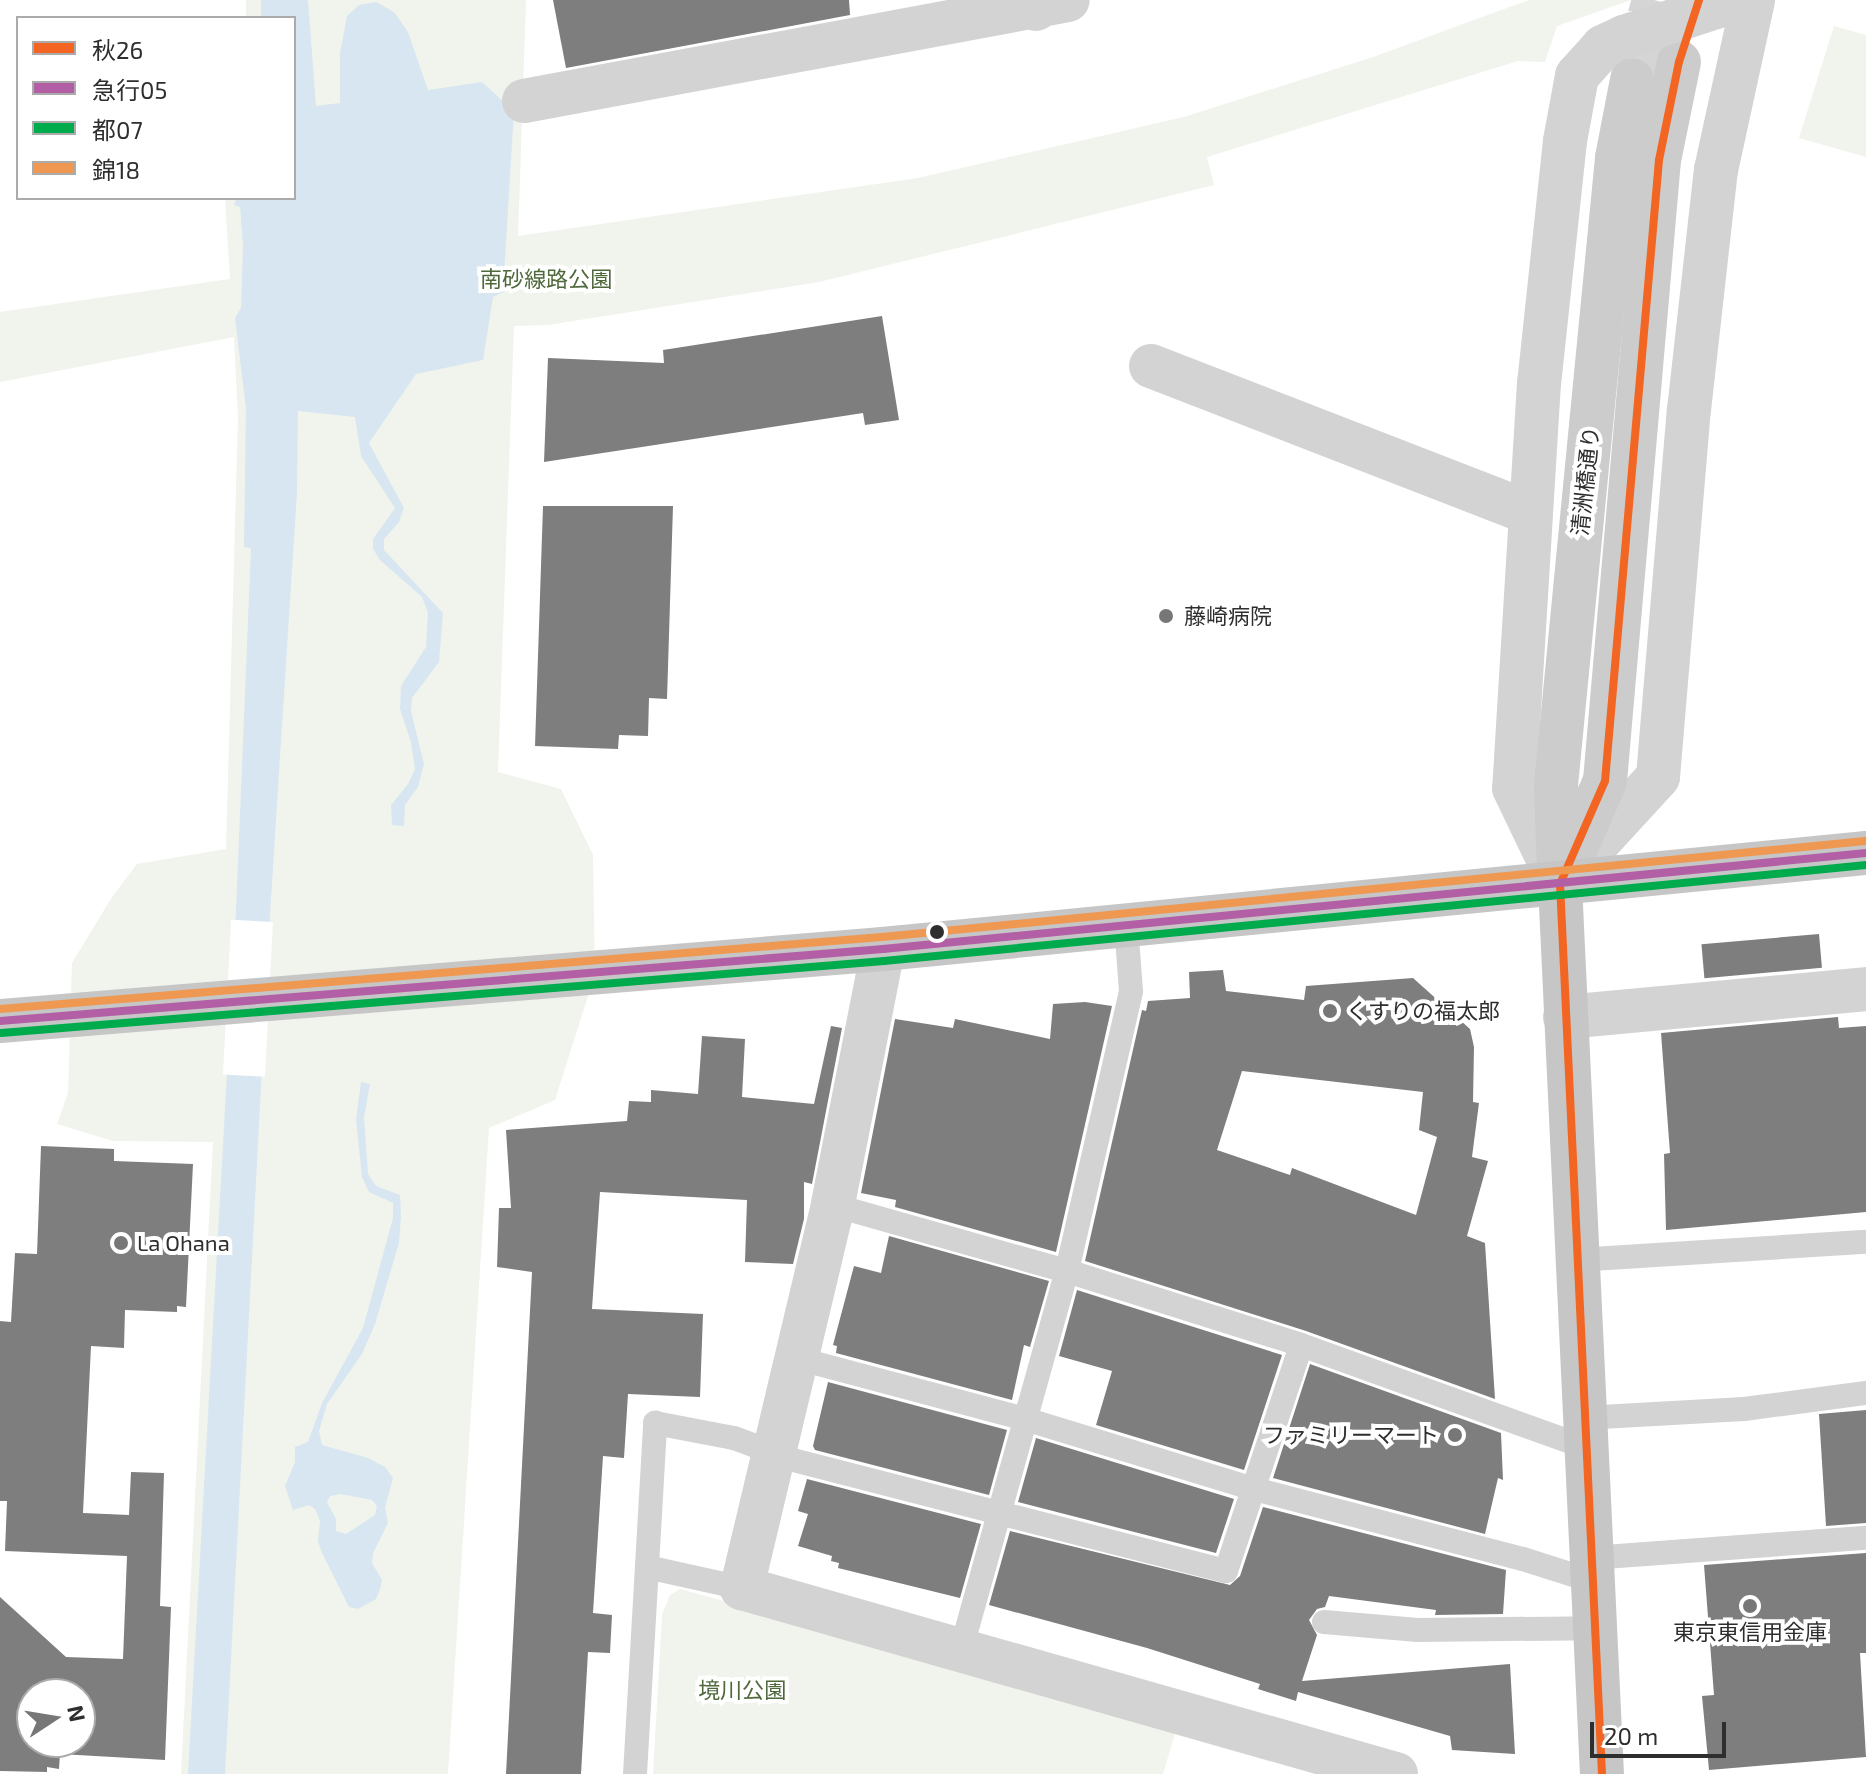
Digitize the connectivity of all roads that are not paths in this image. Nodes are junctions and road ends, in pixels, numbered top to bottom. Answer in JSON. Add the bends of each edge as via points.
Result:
{"nodes":[{"id":1,"x":1737,"y":0,"type":"edge"},
{"id":2,"x":1753,"y":0,"type":"edge"},
{"id":3,"x":1047,"y":3,"type":"edge"},
{"id":4,"x":1679,"y":62,"type":"dead end"},
{"id":5,"x":1632,"y":80,"type":"tunnel mouth"},
{"id":6,"x":524,"y":101,"type":"dead end"},
{"id":7,"x":1151,"y":366,"type":"dead end"},
{"id":8,"x":1530,"y":513,"type":"junction"},
{"id":9,"x":1866,"y":853,"type":"edge"},
{"id":10,"x":1560,"y":884,"type":"junction"},
{"id":11,"x":1126,"y":925,"type":"junction"},
{"id":12,"x":883,"y":949,"type":"junction"},
{"id":13,"x":1866,"y":989,"type":"edge"},
{"id":14,"x":1565,"y":1017,"type":"junction"},
{"id":15,"x":0,"y":1021,"type":"edge"},
{"id":16,"x":833,"y":1205,"type":"junction"},
{"id":17,"x":1866,"y":1242,"type":"edge"},
{"id":18,"x":1576,"y":1260,"type":"junction"},
{"id":19,"x":1067,"y":1271,"type":"junction"},
{"id":20,"x":1301,"y":1345,"type":"junction"},
{"id":21,"x":796,"y":1358,"type":"junction"},
{"id":22,"x":1866,"y":1393,"type":"edge"},
{"id":23,"x":1025,"y":1419,"type":"junction"},
{"id":24,"x":1584,"y":1432,"type":"junction"},
{"id":25,"x":774,"y":1455,"type":"junction"},
{"id":26,"x":1254,"y":1489,"type":"junction"},
{"id":27,"x":1001,"y":1515,"type":"junction"},
{"id":28,"x":1866,"y":1538,"type":"edge"},
{"id":29,"x":647,"y":1567,"type":"junction"},
{"id":30,"x":1592,"y":1569,"type":"junction"},
{"id":31,"x":742,"y":1588,"type":"junction"},
{"id":32,"x":1324,"y":1622,"type":"dead end"},
{"id":33,"x":1595,"y":1628,"type":"junction"},
{"id":34,"x":961,"y":1650,"type":"junction"},
{"id":35,"x":635,"y":1774,"type":"edge"},
{"id":36,"x":1396,"y":1774,"type":"edge"},
{"id":37,"x":1602,"y":1774,"type":"edge"}],
"edges":[{"from":1,"to":8,"type":"street","bridge":true,"via":[[1624,37],[1603,47],[1577,76],[1565,141]]},
{"from":2,"to":10,"type":"street","via":[[1716,170],[1689,410],[1658,777]]},
{"from":3,"to":6,"type":"street"},
{"from":4,"to":10,"type":"main road","name":"清洲橋通り","via":[[1659,160],[1605,781]]},
{"from":5,"to":10,"type":"main road","name":"清洲橋通り","via":[[1617,158],[1556,785]]},
{"from":7,"to":8,"type":"street"},
{"from":8,"to":10,"type":"street","via":[[1514,788]]},
{"from":9,"to":10,"type":"main road"},
{"from":10,"to":11,"type":"main road"},
{"from":10,"to":14,"type":"main road","name":"清洲橋通り"},
{"from":11,"to":12,"type":"main road"},
{"from":11,"to":19,"type":"lane","via":[[1131,991]]},
{"from":12,"to":15,"type":"main road"},
{"from":12,"to":16,"type":"street"},
{"from":13,"to":14,"type":"street"},
{"from":14,"to":18,"type":"main road","name":"清洲橋通り"},
{"from":16,"to":19,"type":"lane"},
{"from":16,"to":21,"type":"street"},
{"from":17,"to":18,"type":"lane"},
{"from":18,"to":24,"type":"main road","name":"清洲橋通り"},
{"from":19,"to":20,"type":"lane"},
{"from":19,"to":23,"type":"lane"},
{"from":20,"to":24,"type":"lane"},
{"from":20,"to":26,"type":"lane"},
{"from":21,"to":23,"type":"lane"},
{"from":21,"to":25,"type":"street"},
{"from":22,"to":24,"type":"lane"},
{"from":23,"to":26,"type":"lane"},
{"from":23,"to":27,"type":"lane"},
{"from":24,"to":30,"type":"main road","name":"清洲橋通り"},
{"from":25,"to":27,"type":"lane"},
{"from":25,"to":29,"type":"lane","via":[[734,1438],[655,1423]]},
{"from":25,"to":31,"type":"street"},
{"from":26,"to":27,"type":"lane","via":[[1226,1571]]},
{"from":26,"to":30,"type":"lane","via":[[1523,1559]]},
{"from":27,"to":34,"type":"lane"},
{"from":28,"to":30,"type":"lane"},
{"from":29,"to":31,"type":"lane"},
{"from":29,"to":35,"type":"lane"},
{"from":30,"to":33,"type":"main road","name":"清洲橋通り"},
{"from":31,"to":34,"type":"street"},
{"from":32,"to":33,"type":"lane","via":[[1418,1630]]},
{"from":33,"to":37,"type":"main road","name":"清洲橋通り"},
{"from":34,"to":36,"type":"street"}]}
